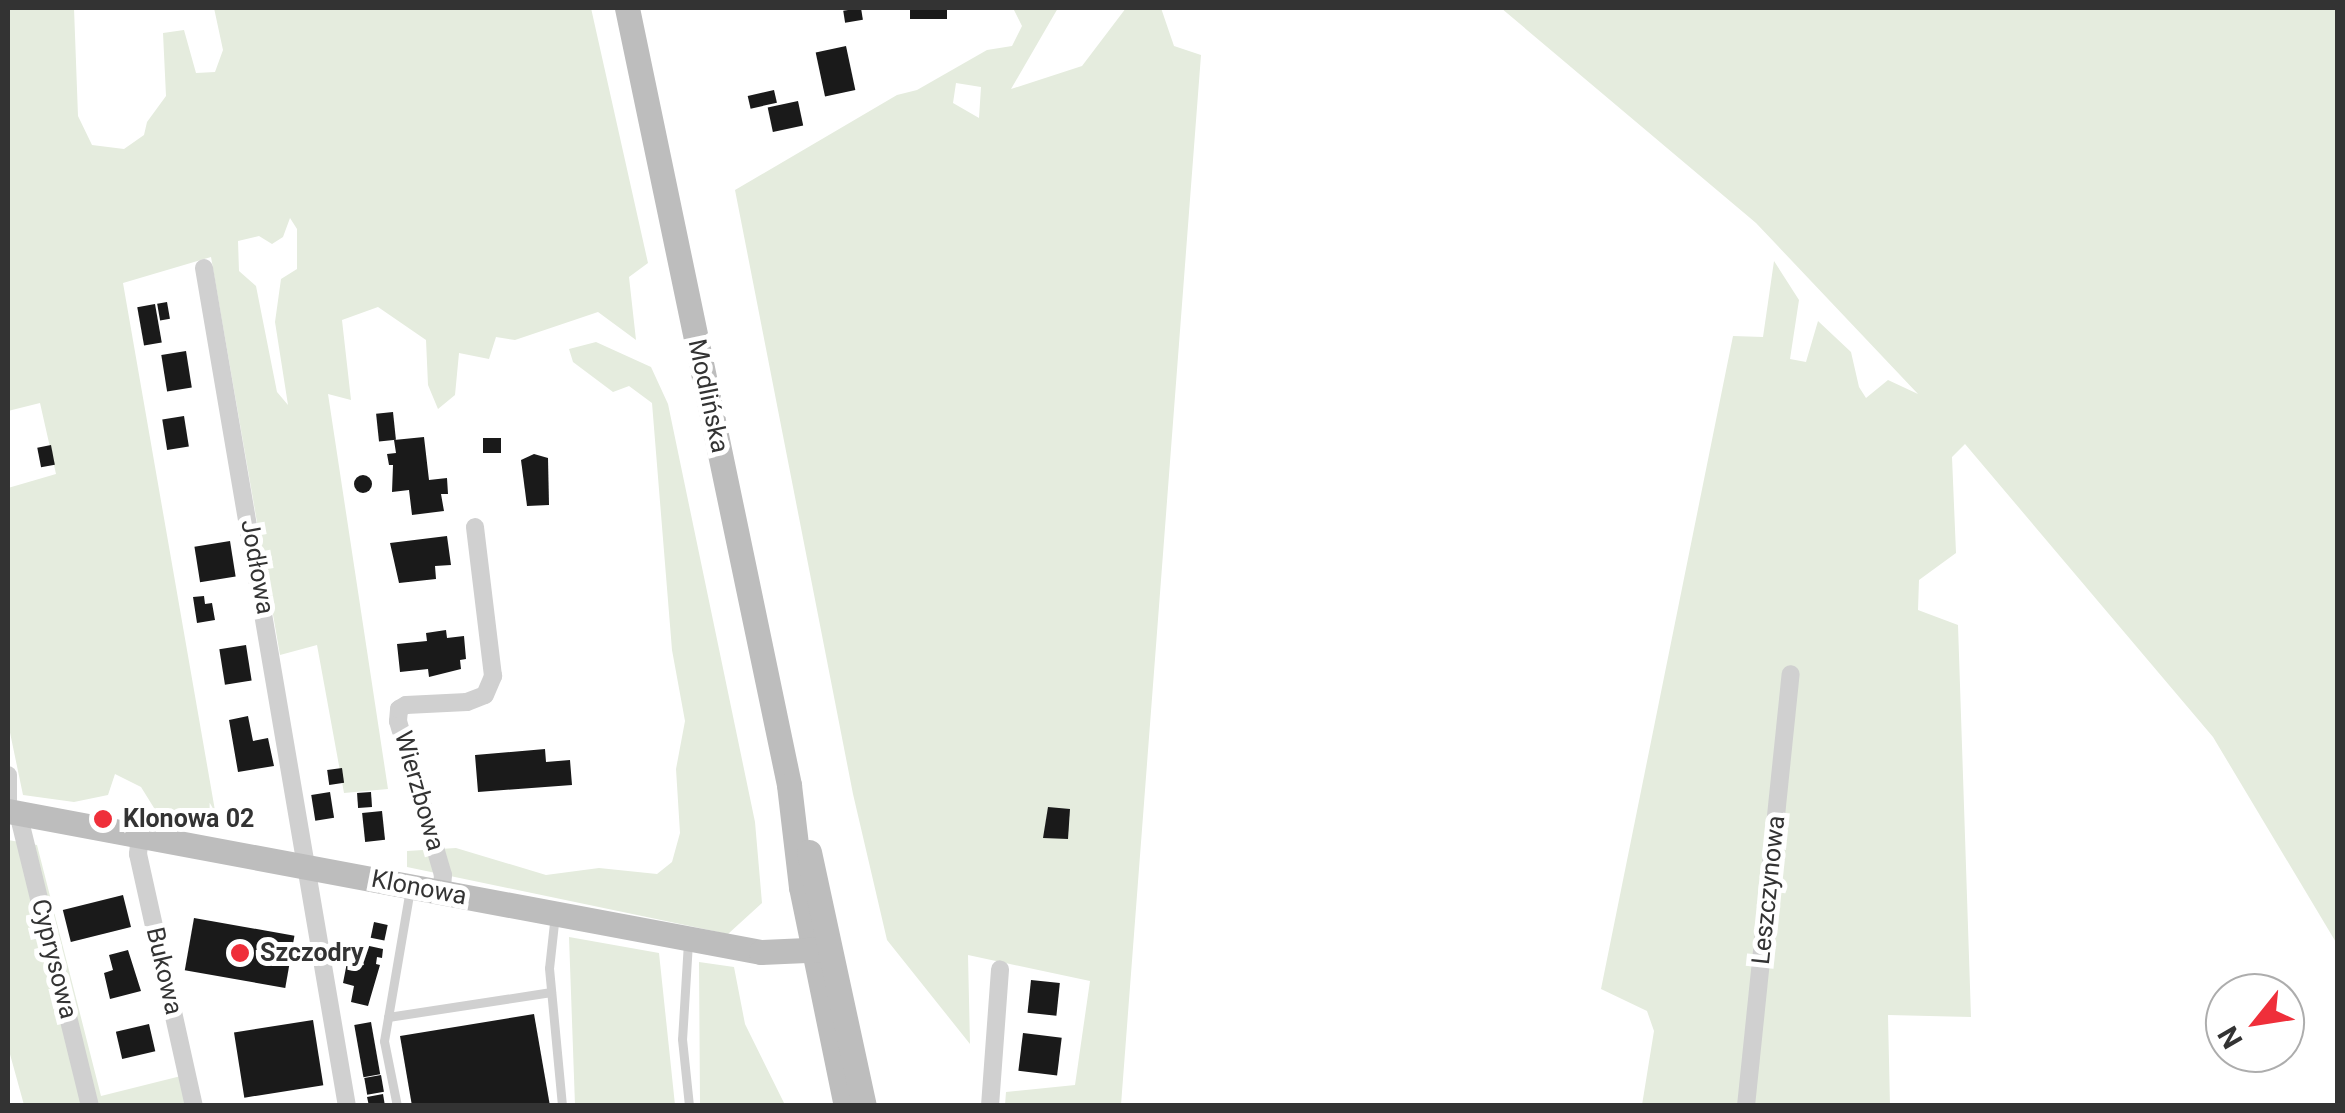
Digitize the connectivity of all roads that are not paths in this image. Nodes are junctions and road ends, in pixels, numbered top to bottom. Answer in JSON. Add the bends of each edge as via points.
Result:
{"nodes":[{"id":1,"x":627,"y":8,"type":"edge"},
{"id":2,"x":204,"y":268,"type":"dead end"},
{"id":3,"x":475,"y":526,"type":"dead end"},
{"id":4,"x":1791,"y":674,"type":"dead end"},
{"id":5,"x":8,"y":774,"type":"edge"},
{"id":6,"x":11,"y":811,"type":"edge"},
{"id":7,"x":140,"y":836,"type":"junction"},
{"id":8,"x":309,"y":867,"type":"junction"},
{"id":9,"x":410,"y":886,"type":"junction"},
{"id":10,"x":442,"y":892,"type":"junction"},
{"id":11,"x":555,"y":914,"type":"junction"},
{"id":12,"x":688,"y":939,"type":"junction"},
{"id":13,"x":823,"y":950,"type":"junction"},
{"id":14,"x":1000,"y":969,"type":"dead end"},
{"id":15,"x":551,"y":992,"type":"junction"},
{"id":16,"x":388,"y":1017,"type":"junction"},
{"id":17,"x":90,"y":1106,"type":"edge"},
{"id":18,"x":194,"y":1106,"type":"edge"},
{"id":19,"x":346,"y":1106,"type":"edge"},
{"id":20,"x":397,"y":1106,"type":"edge"},
{"id":21,"x":562,"y":1106,"type":"edge"},
{"id":22,"x":689,"y":1106,"type":"edge"},
{"id":23,"x":846,"y":1106,"type":"edge"},
{"id":24,"x":864,"y":1106,"type":"edge"},
{"id":25,"x":990,"y":1106,"type":"edge"},
{"id":26,"x":1746,"y":1106,"type":"edge"}],
"edges":[{"from":1,"to":13,"type":"main road","name":"Modlińska"},
{"from":2,"to":8,"type":"street","name":"Jodłowa"},
{"from":3,"to":10,"type":"street","name":"Wierzbowa","via":[[493,676],[485,695],[467,702],[399,709]]},
{"from":4,"to":26,"type":"street","name":"Leszczynowa"},
{"from":5,"to":6,"type":"street","name":"Cyprysowa"},
{"from":6,"to":7,"type":"main road","name":"Klonowa"},
{"from":6,"to":17,"type":"street","name":"Cyprysowa"},
{"from":7,"to":8,"type":"main road","name":"Klonowa"},
{"from":7,"to":18,"type":"street","name":"Bukowa","via":[[138,854]]},
{"from":8,"to":9,"type":"main road","name":"Klonowa"},
{"from":8,"to":19,"type":"street","name":"Jodłowa"},
{"from":9,"to":10,"type":"main road","name":"Klonowa"},
{"from":9,"to":16,"type":"lane"},
{"from":10,"to":11,"type":"main road","name":"Klonowa"},
{"from":11,"to":12,"type":"main road","name":"Klonowa"},
{"from":11,"to":15,"type":"lane"},
{"from":12,"to":13,"type":"main road","name":"Klonowa","via":[[761,952]]},
{"from":12,"to":22,"type":"lane","via":[[682,1039]]},
{"from":13,"to":23,"type":"main road","name":"Modlińska"},
{"from":13,"to":24,"type":"main road","name":"Modlińska"},
{"from":14,"to":25,"type":"street"},
{"from":15,"to":16,"type":"lane"},
{"from":15,"to":21,"type":"lane"},
{"from":16,"to":20,"type":"lane","via":[[386,1059]]}]}
